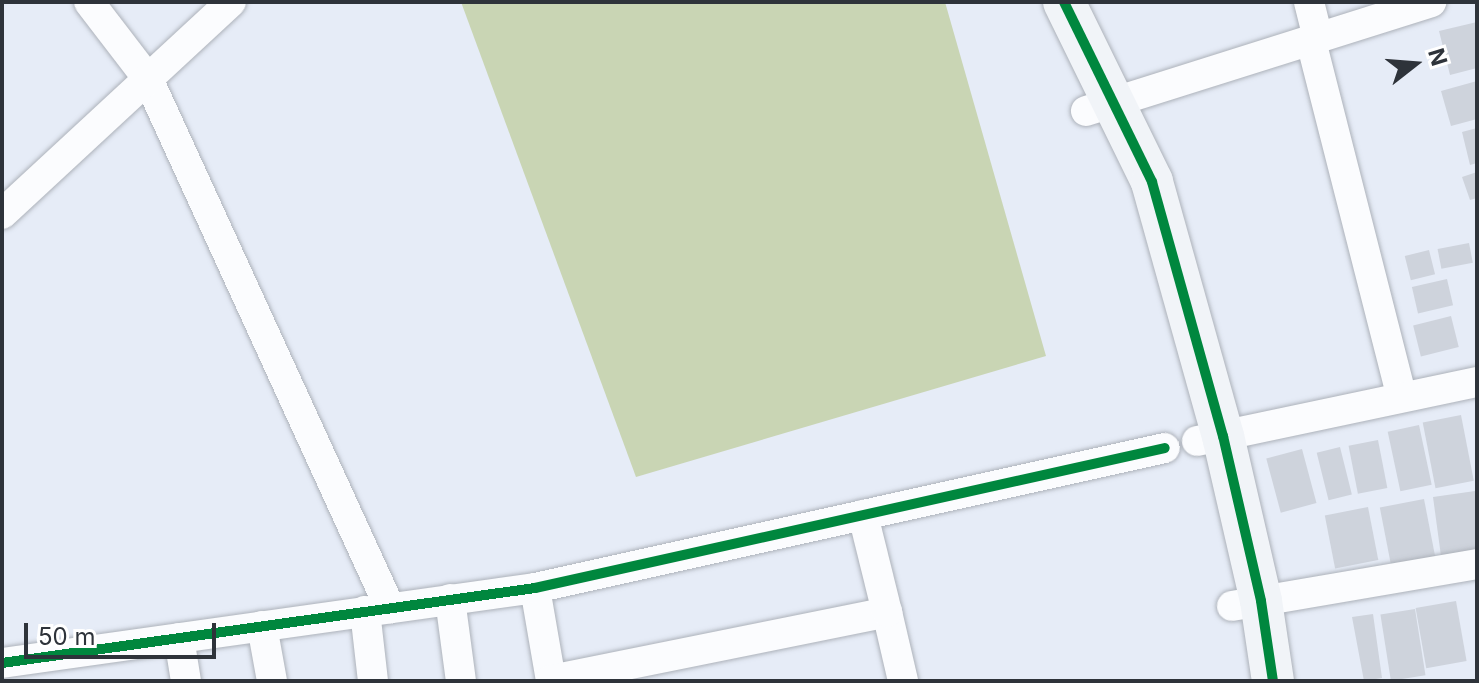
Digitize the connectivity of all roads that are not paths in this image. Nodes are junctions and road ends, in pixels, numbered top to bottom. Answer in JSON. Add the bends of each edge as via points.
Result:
{"nodes":[{"id":1,"x":89,"y":2,"type":"edge"},
{"id":2,"x":231,"y":2,"type":"edge"},
{"id":3,"x":1037,"y":2,"type":"edge"},
{"id":4,"x":1064,"y":2,"type":"edge"},
{"id":5,"x":1309,"y":2,"type":"edge"},
{"id":6,"x":1431,"y":2,"type":"edge"},
{"id":7,"x":1315,"y":40,"type":"junction"},
{"id":8,"x":148,"y":79,"type":"junction"},
{"id":9,"x":1098,"y":106,"type":"junction"},
{"id":10,"x":2,"y":214,"type":"edge"},
{"id":11,"x":1477,"y":382,"type":"edge"},
{"id":12,"x":1402,"y":397,"type":"junction"},
{"id":13,"x":1195,"y":442,"type":"junction"},
{"id":14,"x":863,"y":515,"type":"junction"},
{"id":15,"x":1477,"y":564,"type":"edge"},
{"id":16,"x":535,"y":588,"type":"junction"},
{"id":17,"x":450,"y":599,"type":"junction"},
{"id":18,"x":1247,"y":604,"type":"junction"},
{"id":19,"x":377,"y":610,"type":"junction"},
{"id":20,"x":887,"y":612,"type":"junction"},
{"id":21,"x":262,"y":626,"type":"junction"},
{"id":22,"x":179,"y":638,"type":"junction"},
{"id":23,"x":8,"y":668,"type":"edge"},
{"id":24,"x":551,"y":680,"type":"edge"},
{"id":25,"x":186,"y":681,"type":"edge"},
{"id":26,"x":272,"y":681,"type":"edge"},
{"id":27,"x":373,"y":681,"type":"edge"},
{"id":28,"x":461,"y":681,"type":"edge"},
{"id":29,"x":903,"y":681,"type":"edge"},
{"id":30,"x":1246,"y":681,"type":"edge"},
{"id":31,"x":1273,"y":681,"type":"edge"}],
"edges":[{"from":1,"to":8,"type":"street"},
{"from":2,"to":8,"type":"street"},
{"from":3,"to":9,"type":"street"},
{"from":4,"to":9,"type":"street"},
{"from":5,"to":7,"type":"street"},
{"from":6,"to":7,"type":"street"},
{"from":7,"to":9,"type":"street"},
{"from":7,"to":12,"type":"street"},
{"from":8,"to":10,"type":"street"},
{"from":8,"to":19,"type":"street"},
{"from":9,"to":13,"type":"street","via":[[1152,182],[1168,289],[1197,392]]},
{"from":11,"to":12,"type":"street"},
{"from":12,"to":13,"type":"street"},
{"from":13,"to":14,"type":"street"},
{"from":13,"to":18,"type":"street"},
{"from":14,"to":16,"type":"street"},
{"from":14,"to":20,"type":"street"},
{"from":15,"to":18,"type":"street"},
{"from":16,"to":17,"type":"street"},
{"from":16,"to":24,"type":"street"},
{"from":17,"to":19,"type":"street"},
{"from":17,"to":28,"type":"street"},
{"from":18,"to":30,"type":"street"},
{"from":18,"to":31,"type":"street"},
{"from":19,"to":21,"type":"street"},
{"from":19,"to":27,"type":"street"},
{"from":20,"to":24,"type":"street"},
{"from":20,"to":29,"type":"street"},
{"from":21,"to":22,"type":"street"},
{"from":21,"to":26,"type":"street"},
{"from":22,"to":23,"type":"street"},
{"from":22,"to":25,"type":"street"}]}
